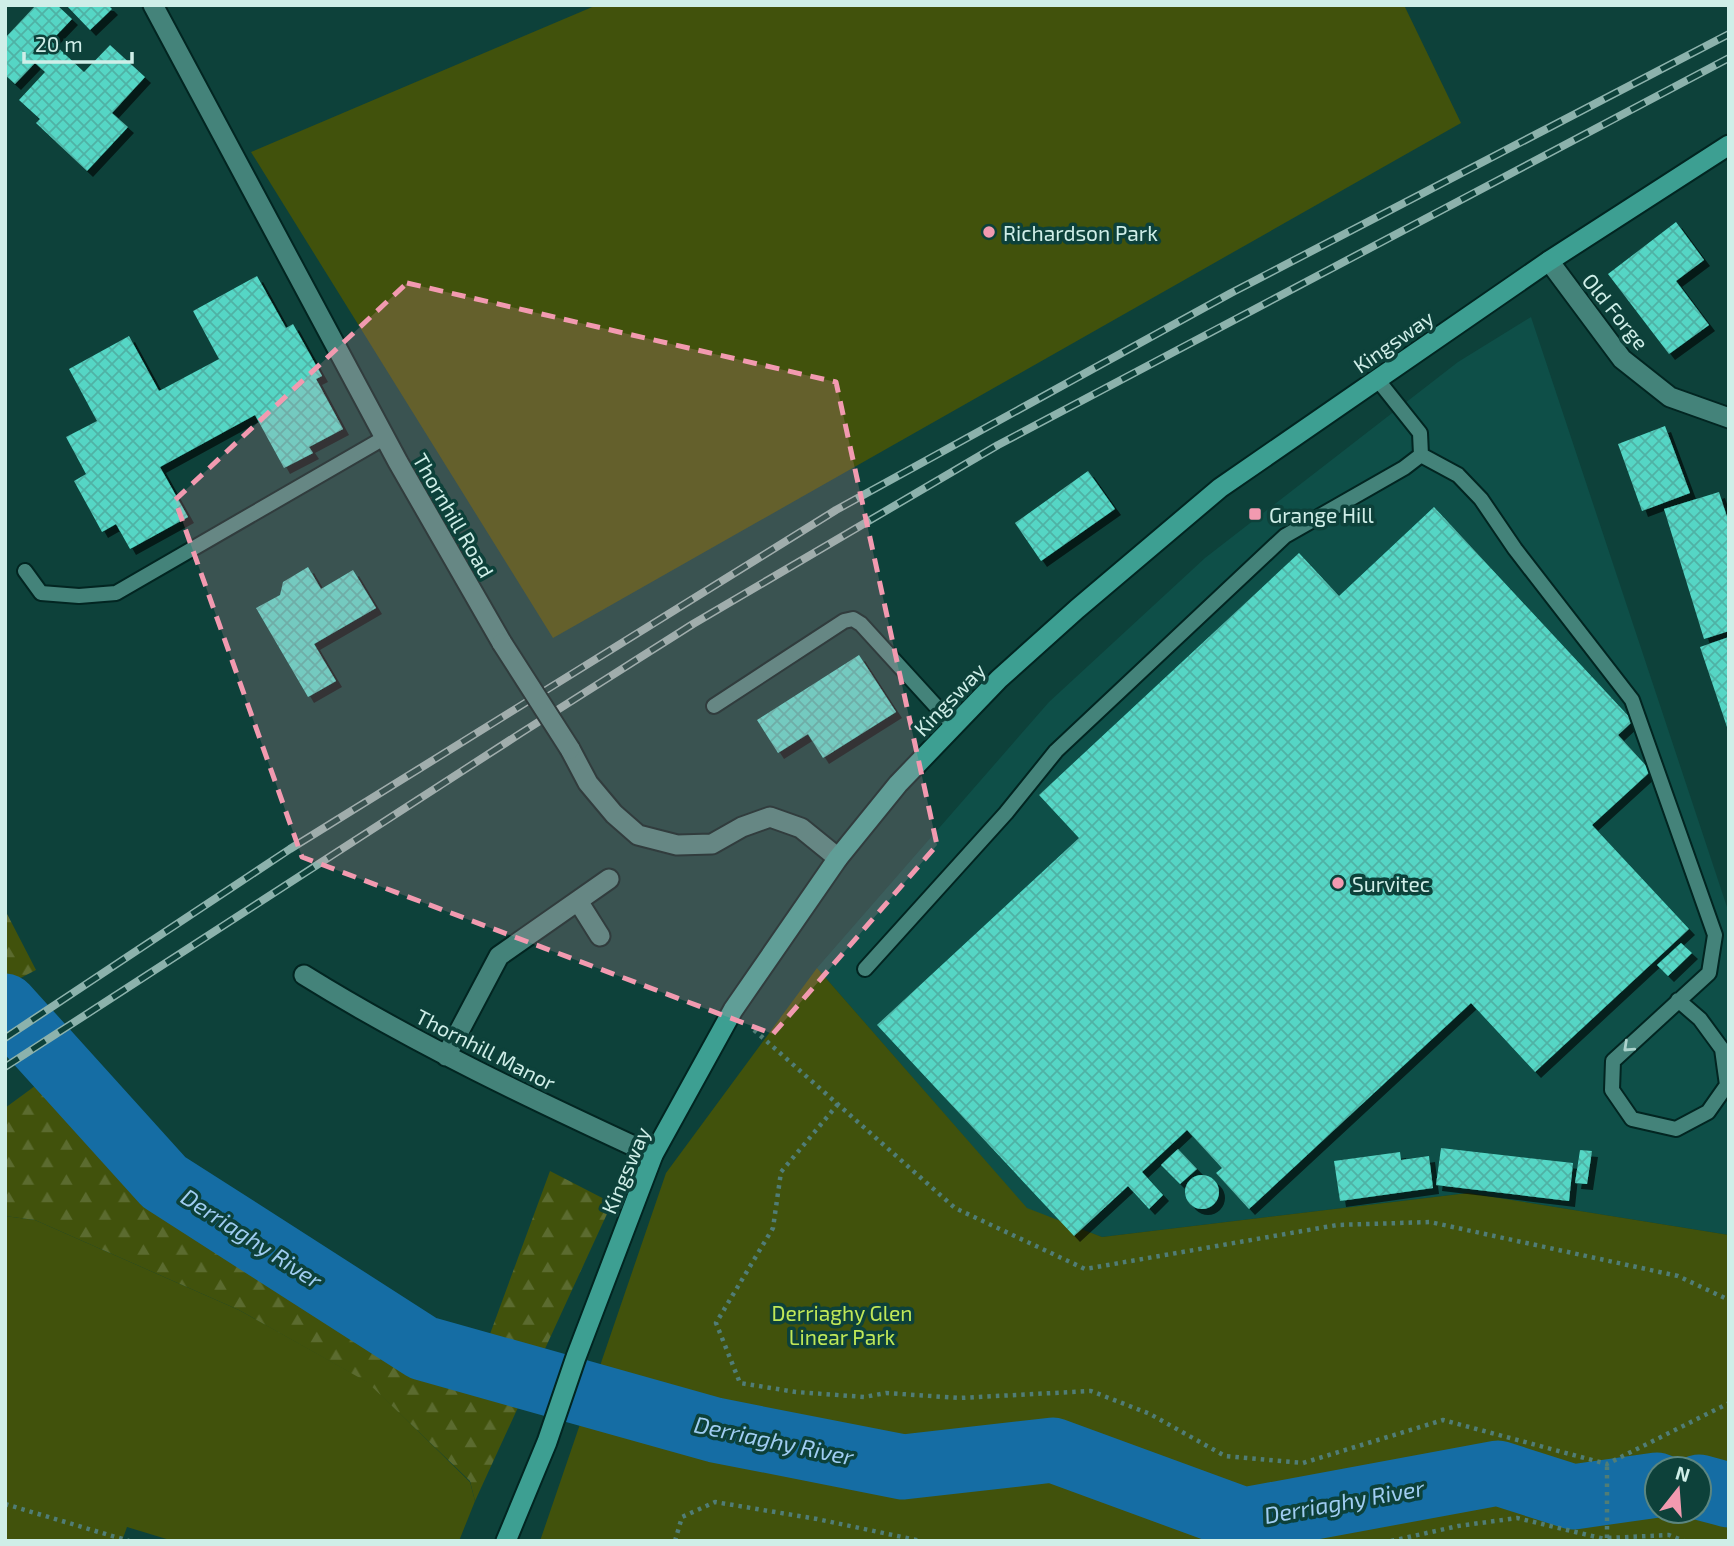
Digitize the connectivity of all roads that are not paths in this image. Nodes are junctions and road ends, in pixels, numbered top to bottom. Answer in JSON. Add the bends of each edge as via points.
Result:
{"nodes":[{"id":1,"x":153,"y":5,"type":"edge"},
{"id":2,"x":1729,"y":145,"type":"edge"},
{"id":3,"x":1549,"y":261,"type":"junction"},
{"id":4,"x":1377,"y":379,"type":"junction"},
{"id":5,"x":1729,"y":418,"type":"edge"},
{"id":6,"x":384,"y":438,"type":"junction"},
{"id":7,"x":1421,"y":455,"type":"junction"},
{"id":8,"x":25,"y":571,"type":"dead end"},
{"id":9,"x":714,"y":706,"type":"dead end"},
{"id":10,"x":954,"y":726,"type":"junction"},
{"id":11,"x":838,"y":858,"type":"junction"},
{"id":12,"x":610,"y":879,"type":"dead end"},
{"id":13,"x":578,"y":901,"type":"junction"},
{"id":14,"x":600,"y":936,"type":"dead end"},
{"id":15,"x":865,"y":969,"type":"dead end"},
{"id":16,"x":304,"y":975,"type":"dead end"},
{"id":17,"x":1678,"y":1000,"type":"junction"},
{"id":18,"x":446,"y":1056,"type":"junction"},
{"id":19,"x":653,"y":1155,"type":"junction"},
{"id":20,"x":506,"y":1541,"type":"edge"}],
"edges":[{"from":1,"to":6,"type":"street","name":"Thornhill Road"},
{"from":2,"to":3,"type":"main road","name":"Kingsway"},
{"from":3,"to":4,"type":"main road","name":"Kingsway"},
{"from":3,"to":5,"type":"street","name":"Old Forge","via":[[1622,359],[1670,397]]},
{"from":4,"to":7,"type":"lane","via":[[1420,433]]},
{"from":4,"to":10,"type":"main road","name":"Kingsway","via":[[1220,488],[1077,609]]},
{"from":6,"to":8,"type":"lane","via":[[116,593],[41,593]]},
{"from":6,"to":11,"type":"street","name":"Thornhill Road","bridge":true,"via":[[587,783],[614,814],[638,835],[677,845],[712,844],[770,817],[801,828]]},
{"from":7,"to":15,"type":"lane","via":[[1285,536],[1056,751]]},
{"from":7,"to":17,"type":"lane","via":[[1458,475],[1481,499],[1632,700],[1715,935],[1709,973]]},
{"from":9,"to":10,"type":"lane","via":[[853,619]]},
{"from":10,"to":11,"type":"main road","name":"Kingsway","via":[[898,784]]},
{"from":11,"to":19,"type":"main road","name":"Kingsway","via":[[733,1010]]},
{"from":12,"to":13,"type":"street"},
{"from":13,"to":14,"type":"street"},
{"from":13,"to":18,"type":"street","via":[[499,956]]},
{"from":16,"to":18,"type":"street","name":"Thornhill Manor"},
{"from":17,"to":17,"type":"lane","one_way":true,"via":[[1613,1061],[1612,1090],[1632,1119],[1676,1129],[1708,1112],[1727,1085],[1722,1049],[1700,1019]]},
{"from":18,"to":19,"type":"street","name":"Thornhill Manor"},
{"from":19,"to":20,"type":"main road","name":"Kingsway"}]}
